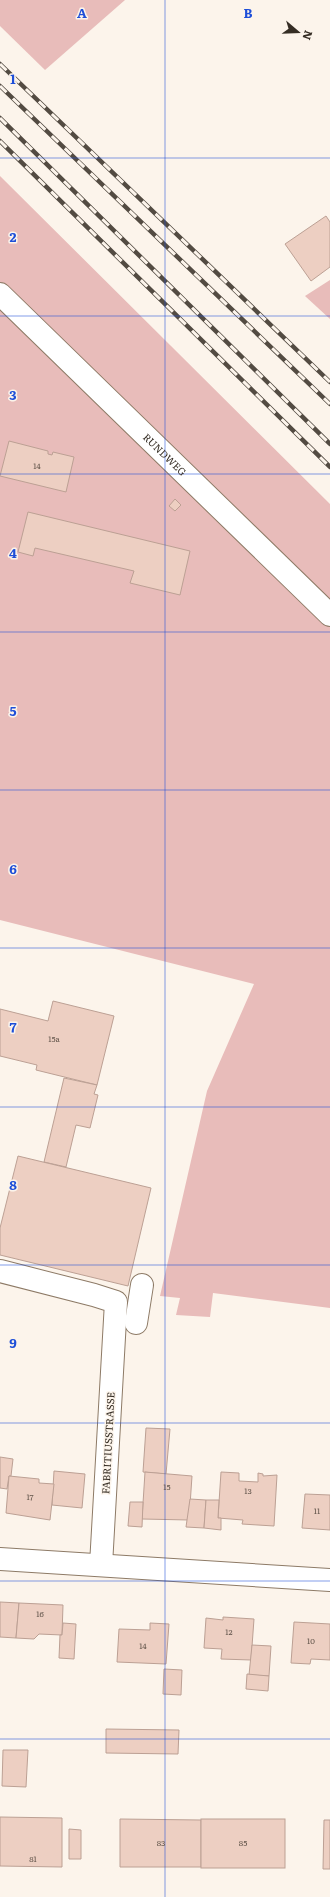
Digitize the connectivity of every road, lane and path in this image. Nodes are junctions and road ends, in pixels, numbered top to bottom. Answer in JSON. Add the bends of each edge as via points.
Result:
{"nodes":[{"id":1,"x":0,"y":294,"type":"edge"},
{"id":2,"x":330,"y":615,"type":"edge"},
{"id":3,"x":0,"y":1271,"type":"edge"},
{"id":4,"x":142,"y":1285,"type":"dead end"},
{"id":5,"x":126,"y":1322,"type":"junction"},
{"id":6,"x":0,"y":1559,"type":"edge"},
{"id":7,"x":101,"y":1565,"type":"junction"},
{"id":8,"x":330,"y":1580,"type":"edge"}],
"edges":[{"from":1,"to":2,"type":"street","name":"RUNDWEG"},
{"from":3,"to":5,"type":"street","via":[[116,1302]]},
{"from":4,"to":5,"type":"street"},
{"from":5,"to":7,"type":"street","name":"FABRITIUSSTRASSE"},
{"from":6,"to":7,"type":"street"},
{"from":7,"to":8,"type":"street"}]}
